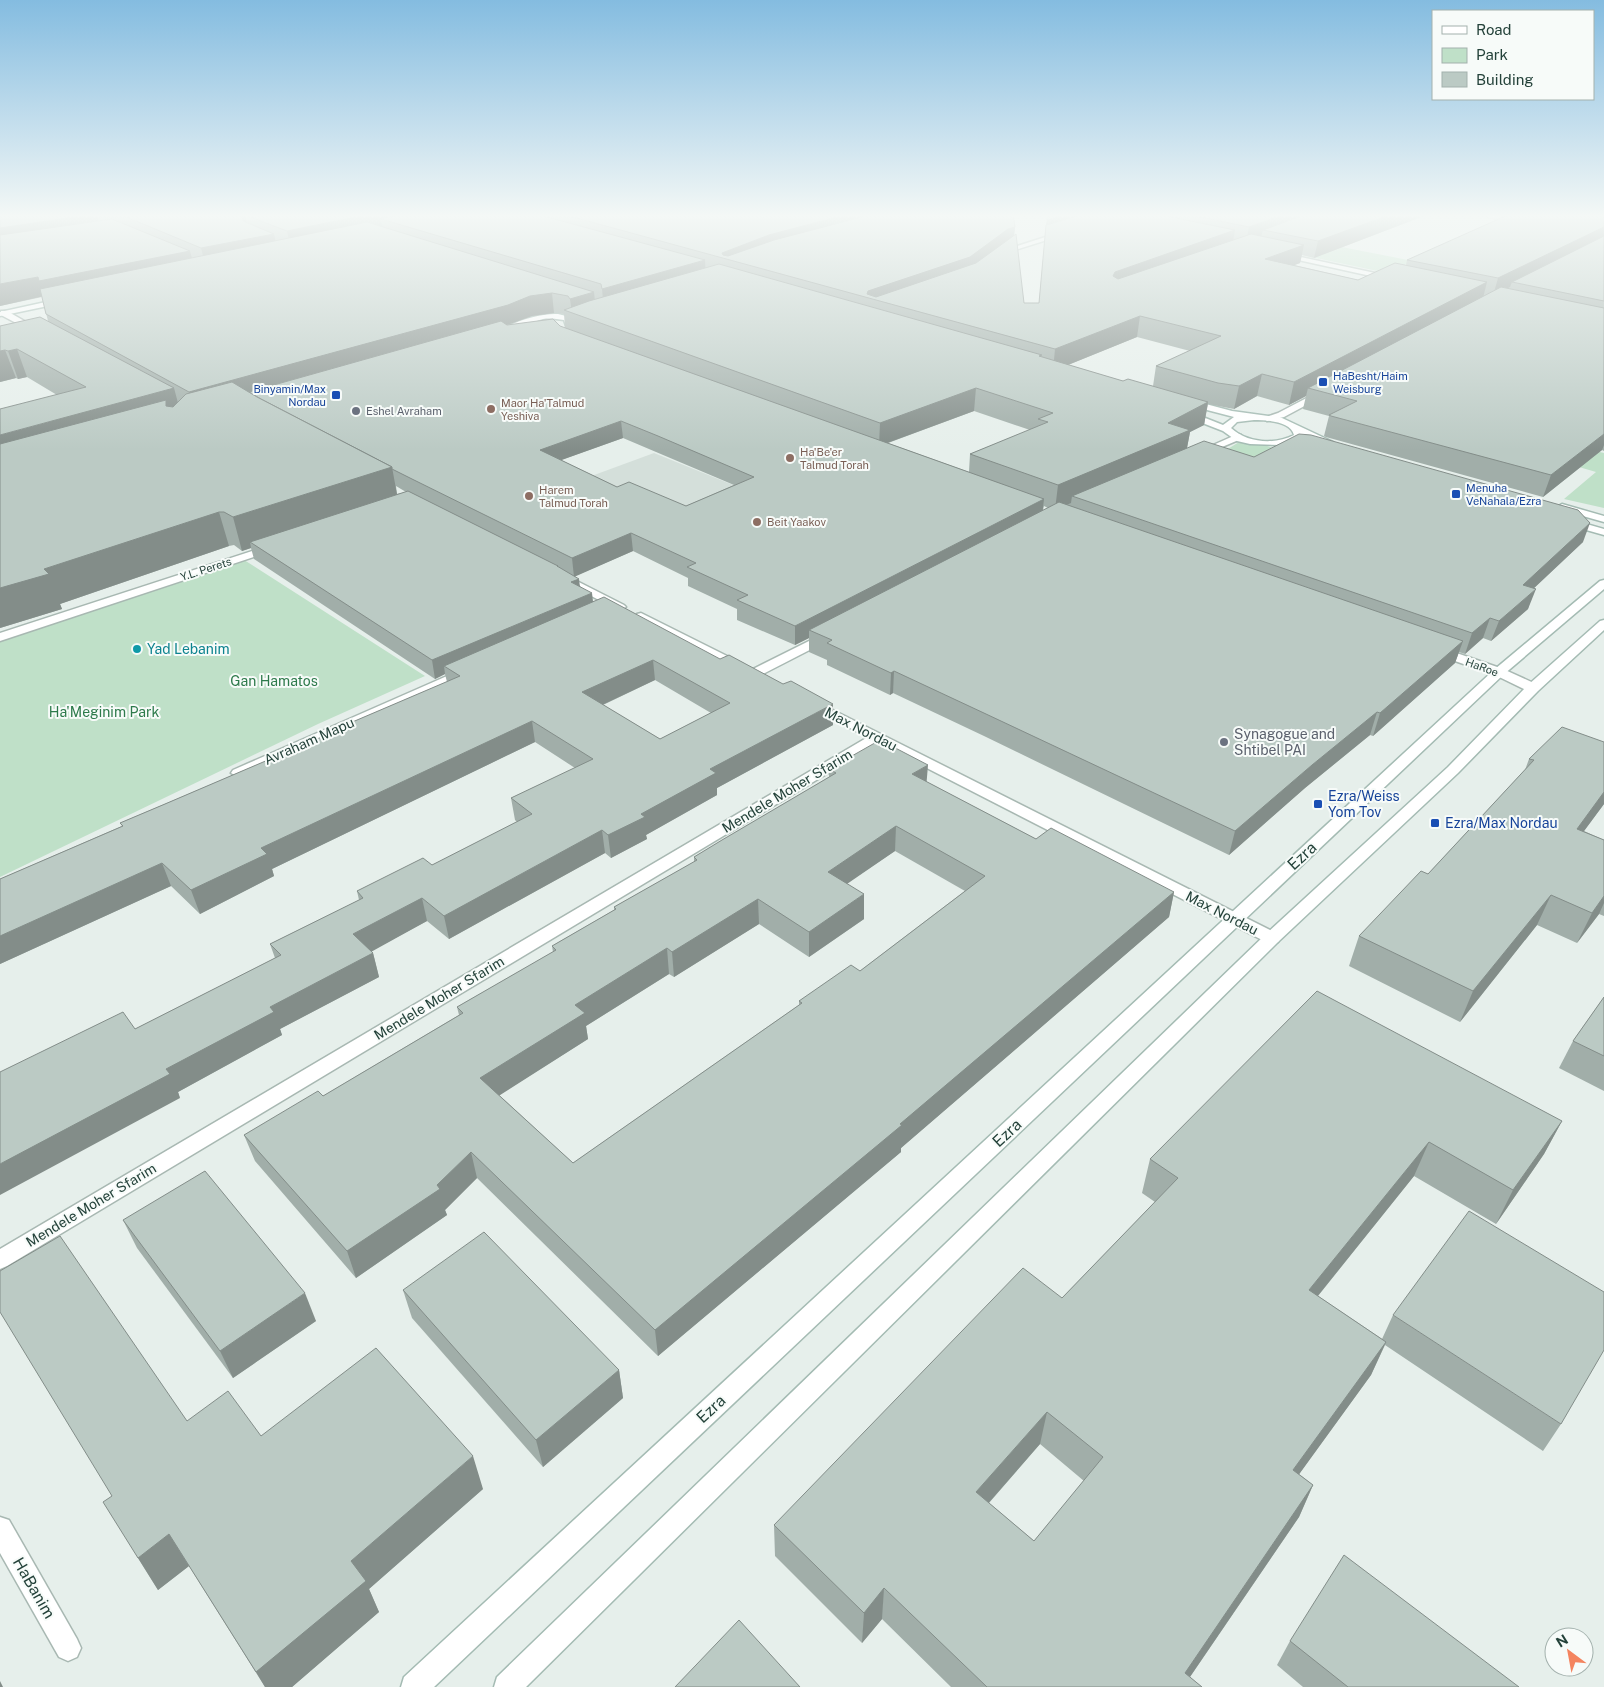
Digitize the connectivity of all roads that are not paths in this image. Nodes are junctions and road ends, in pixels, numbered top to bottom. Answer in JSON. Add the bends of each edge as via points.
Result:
{"nodes":[{"id":1,"x":70,"y":299,"type":"edge"},
{"id":2,"x":2,"y":313,"type":"edge"},
{"id":3,"x":571,"y":314,"type":"edge"},
{"id":4,"x":548,"y":316,"type":"junction"},
{"id":5,"x":578,"y":320,"type":"edge"},
{"id":6,"x":524,"y":323,"type":"junction"},
{"id":7,"x":569,"y":324,"type":"junction"},
{"id":8,"x":560,"y":328,"type":"edge"},
{"id":9,"x":48,"y":337,"type":"edge"},
{"id":10,"x":1332,"y":388,"type":"edge"},
{"id":11,"x":1174,"y":399,"type":"edge"},
{"id":12,"x":1172,"y":410,"type":"edge"},
{"id":13,"x":1254,"y":417,"type":"junction"},
{"id":14,"x":1267,"y":418,"type":"junction"},
{"id":15,"x":1295,"y":428,"type":"junction"},
{"id":16,"x":1226,"y":429,"type":"junction"},
{"id":17,"x":1238,"y":437,"type":"junction"},
{"id":18,"x":1276,"y":444,"type":"junction"},
{"id":19,"x":1341,"y":446,"type":"edge"},
{"id":20,"x":1300,"y":447,"type":"edge"},
{"id":21,"x":1191,"y":457,"type":"edge"},
{"id":22,"x":1556,"y":505,"type":"edge"},
{"id":23,"x":1600,"y":517,"type":"edge"},
{"id":24,"x":1557,"y":518,"type":"edge"},
{"id":25,"x":1576,"y":524,"type":"junction"},
{"id":26,"x":1604,"y":532,"type":"edge"},
{"id":27,"x":1604,"y":541,"type":"edge"},
{"id":28,"x":281,"y":544,"type":"edge"},
{"id":29,"x":553,"y":572,"type":"edge"},
{"id":30,"x":1604,"y":583,"type":"edge"},
{"id":31,"x":620,"y":607,"type":"junction"},
{"id":32,"x":602,"y":613,"type":"edge"},
{"id":33,"x":1604,"y":624,"type":"edge"},
{"id":34,"x":838,"y":630,"type":"edge"},
{"id":35,"x":0,"y":637,"type":"edge"},
{"id":36,"x":1423,"y":646,"type":"edge"},
{"id":37,"x":476,"y":667,"type":"edge"},
{"id":38,"x":1499,"y":672,"type":"junction"},
{"id":39,"x":753,"y":674,"type":"junction"},
{"id":40,"x":770,"y":682,"type":"edge"},
{"id":41,"x":1534,"y":688,"type":"junction"},
{"id":42,"x":803,"y":699,"type":"edge"},
{"id":43,"x":878,"y":737,"type":"junction"},
{"id":44,"x":224,"y":780,"type":"edge"},
{"id":45,"x":1235,"y":919,"type":"junction"},
{"id":46,"x":1272,"y":938,"type":"junction"},
{"id":47,"x":0,"y":1260,"type":"edge"},
{"id":48,"x":0,"y":1529,"type":"edge"},
{"id":49,"x":68,"y":1648,"type":"dead end"},
{"id":50,"x":414,"y":1687,"type":"edge"},
{"id":51,"x":507,"y":1687,"type":"edge"}],
"edges":[{"from":1,"to":2,"type":"street"},
{"from":2,"to":9,"type":"street"},
{"from":3,"to":4,"type":"street"},
{"from":4,"to":6,"type":"street"},
{"from":4,"to":7,"type":"street","via":[[567,319]]},
{"from":5,"to":7,"type":"street"},
{"from":6,"to":6,"type":"street","via":[[497,336],[529,331]]},
{"from":7,"to":8,"type":"street"},
{"from":10,"to":14,"type":"street","via":[[1281,415]]},
{"from":11,"to":13,"type":"street"},
{"from":12,"to":16,"type":"street"},
{"from":13,"to":14,"type":"street"},
{"from":13,"to":16,"type":"street","via":[[1236,419]]},
{"from":14,"to":15,"type":"street"},
{"from":15,"to":18,"type":"street","via":[[1299,432],[1294,440]]},
{"from":15,"to":19,"type":"street"},
{"from":16,"to":17,"type":"street"},
{"from":17,"to":18,"type":"street"},
{"from":17,"to":21,"type":"street"},
{"from":18,"to":20,"type":"street"},
{"from":22,"to":23,"type":"street"},
{"from":24,"to":25,"type":"street"},
{"from":25,"to":26,"type":"street"},
{"from":25,"to":27,"type":"street"},
{"from":28,"to":35,"type":"street","name":"Y.L. Perets"},
{"from":29,"to":31,"type":"street"},
{"from":30,"to":38,"type":"street","name":"Ezra"},
{"from":31,"to":32,"type":"street"},
{"from":31,"to":39,"type":"street"},
{"from":33,"to":41,"type":"street"},
{"from":34,"to":39,"type":"street"},
{"from":36,"to":38,"type":"street","name":"HaRoe"},
{"from":37,"to":44,"type":"street","name":"Avraham Mapu"},
{"from":38,"to":41,"type":"street","name":"HaRoe"},
{"from":38,"to":45,"type":"street","name":"Ezra"},
{"from":39,"to":40,"type":"street"},
{"from":41,"to":46,"type":"street","via":[[1453,770]]},
{"from":42,"to":43,"type":"street","name":"Max Nordau"},
{"from":43,"to":45,"type":"street","name":"Max Nordau"},
{"from":43,"to":47,"type":"street","name":"Mendele Moher Sfarim"},
{"from":45,"to":46,"type":"street","name":"Max Nordau"},
{"from":45,"to":50,"type":"street","name":"Ezra"},
{"from":46,"to":51,"type":"street"},
{"from":48,"to":49,"type":"street","name":"HaBanim"}]}
